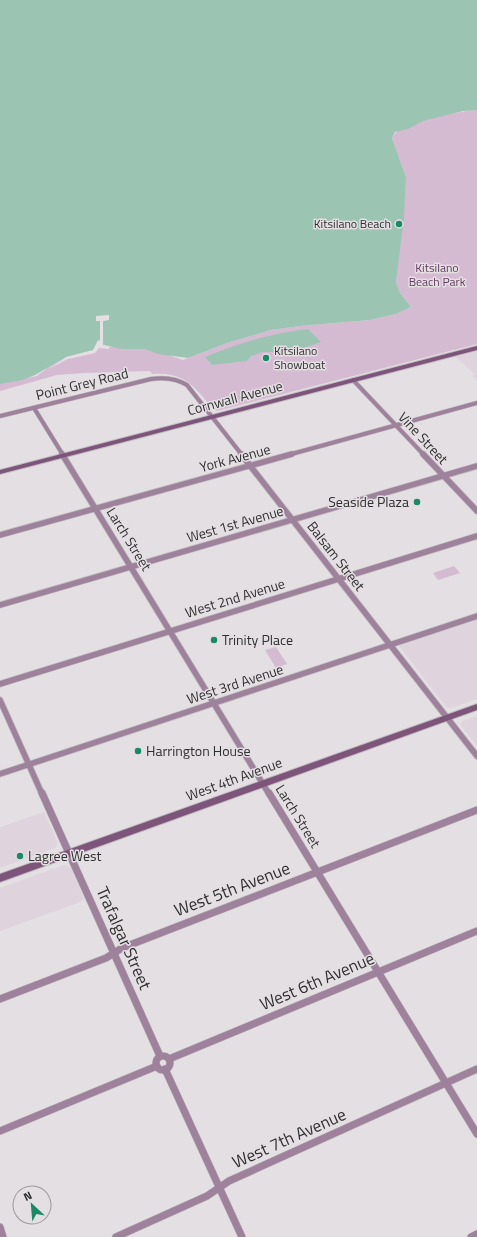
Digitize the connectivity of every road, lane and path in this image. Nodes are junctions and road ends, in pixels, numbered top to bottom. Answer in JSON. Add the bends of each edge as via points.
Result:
{"nodes":[{"id":1,"x":477,"y":348,"type":"edge"},
{"id":2,"x":171,"y":378,"type":"joint"},
{"id":3,"x":353,"y":380,"type":"junction"},
{"id":4,"x":477,"y":403,"type":"edge"},
{"id":5,"x":34,"y":408,"type":"junction"},
{"id":6,"x":0,"y":416,"type":"edge"},
{"id":7,"x":213,"y":417,"type":"junction"},
{"id":8,"x":396,"y":426,"type":"junction"},
{"id":9,"x":64,"y":456,"type":"junction"},
{"id":10,"x":251,"y":466,"type":"junction"},
{"id":11,"x":477,"y":466,"type":"edge"},
{"id":12,"x":0,"y":472,"type":"edge"},
{"id":13,"x":444,"y":476,"type":"junction"},
{"id":14,"x":95,"y":509,"type":"junction"},
{"id":15,"x":477,"y":511,"type":"edge"},
{"id":16,"x":293,"y":520,"type":"junction"},
{"id":17,"x":0,"y":535,"type":"edge"},
{"id":18,"x":477,"y":536,"type":"edge"},
{"id":19,"x":131,"y":567,"type":"junction"},
{"id":20,"x":339,"y":579,"type":"junction"},
{"id":21,"x":0,"y":605,"type":"edge"},
{"id":22,"x":477,"y":616,"type":"edge"},
{"id":23,"x":170,"y":631,"type":"junction"},
{"id":24,"x":390,"y":645,"type":"junction"},
{"id":25,"x":0,"y":684,"type":"edge"},
{"id":26,"x":0,"y":700,"type":"edge"},
{"id":27,"x":214,"y":703,"type":"junction"},
{"id":28,"x":477,"y":707,"type":"edge"},
{"id":29,"x":447,"y":718,"type":"junction"},
{"id":30,"x":477,"y":756,"type":"edge"},
{"id":31,"x":29,"y":764,"type":"junction"},
{"id":32,"x":0,"y":774,"type":"edge"},
{"id":33,"x":263,"y":784,"type":"junction"},
{"id":34,"x":477,"y":810,"type":"edge"},
{"id":35,"x":69,"y":853,"type":"junction"},
{"id":36,"x":317,"y":871,"type":"junction"},
{"id":37,"x":0,"y":878,"type":"edge"},
{"id":38,"x":477,"y":930,"type":"edge"},
{"id":39,"x":114,"y":953,"type":"junction"},
{"id":40,"x":378,"y":972,"type":"junction"},
{"id":41,"x":0,"y":999,"type":"edge"},
{"id":42,"x":160,"y":1056,"type":"junction"},
{"id":43,"x":169,"y":1059,"type":"junction"},
{"id":44,"x":157,"y":1066,"type":"junction"},
{"id":45,"x":166,"y":1069,"type":"junction"},
{"id":46,"x":477,"y":1069,"type":"edge"},
{"id":47,"x":446,"y":1083,"type":"junction"},
{"id":48,"x":0,"y":1131,"type":"edge"},
{"id":49,"x":477,"y":1134,"type":"edge"},
{"id":50,"x":220,"y":1187,"type":"junction"},
{"id":51,"x":0,"y":1227,"type":"edge"},
{"id":52,"x":477,"y":1234,"type":"edge"},
{"id":53,"x":3,"y":1237,"type":"edge"},
{"id":54,"x":116,"y":1237,"type":"edge"},
{"id":55,"x":242,"y":1237,"type":"edge"},
{"id":56,"x":471,"y":1237,"type":"edge"}],
"edges":[{"from":1,"to":3,"type":"main road","name":"Cornwall Avenue"},
{"from":2,"to":5,"type":"street","name":"Point Grey Road","via":[[151,379]]},
{"from":2,"to":7,"type":"street","name":"Balsam Street","via":[[189,386]]},
{"from":3,"to":7,"type":"main road","name":"Cornwall Avenue"},
{"from":3,"to":8,"type":"street","name":"Vine Street"},
{"from":4,"to":8,"type":"street","name":"York Avenue"},
{"from":5,"to":6,"type":"street","name":"Point Grey Road"},
{"from":5,"to":9,"type":"street","name":"Larch Street"},
{"from":7,"to":9,"type":"main road","name":"Cornwall Avenue"},
{"from":7,"to":10,"type":"street","name":"Balsam Street"},
{"from":8,"to":10,"type":"street","name":"York Avenue"},
{"from":8,"to":13,"type":"street","name":"Vine Street"},
{"from":9,"to":12,"type":"main road","name":"Cornwall Avenue"},
{"from":9,"to":14,"type":"street","name":"Larch Street"},
{"from":10,"to":14,"type":"street","name":"York Avenue"},
{"from":10,"to":16,"type":"street","name":"Balsam Street"},
{"from":11,"to":13,"type":"street","name":"West 1st Avenue"},
{"from":13,"to":15,"type":"street","name":"Vine Street"},
{"from":13,"to":16,"type":"street","name":"West 1st Avenue"},
{"from":14,"to":17,"type":"street","name":"York Avenue"},
{"from":14,"to":19,"type":"street","name":"Larch Street"},
{"from":16,"to":19,"type":"street","name":"West 1st Avenue"},
{"from":16,"to":20,"type":"street","name":"Balsam Street"},
{"from":18,"to":20,"type":"street","name":"West 2nd Avenue"},
{"from":19,"to":21,"type":"street","name":"West 1st Avenue"},
{"from":19,"to":23,"type":"street","name":"Larch Street"},
{"from":20,"to":23,"type":"street","name":"West 2nd Avenue"},
{"from":20,"to":24,"type":"street","name":"Balsam Street"},
{"from":22,"to":24,"type":"street","name":"West 3rd Avenue"},
{"from":23,"to":25,"type":"street","name":"West 2nd Avenue"},
{"from":23,"to":27,"type":"street","name":"Larch Street"},
{"from":24,"to":27,"type":"street","name":"West 3rd Avenue"},
{"from":24,"to":29,"type":"street","name":"Balsam Street"},
{"from":26,"to":31,"type":"street","name":"Trafalgar Street"},
{"from":27,"to":31,"type":"street","name":"West 3rd Avenue"},
{"from":27,"to":33,"type":"street","name":"Larch Street"},
{"from":28,"to":29,"type":"main road","name":"West 4th Avenue"},
{"from":29,"to":30,"type":"street","name":"Balsam Street"},
{"from":29,"to":33,"type":"main road","name":"West 4th Avenue"},
{"from":31,"to":32,"type":"street","name":"West 3rd Avenue"},
{"from":31,"to":35,"type":"street","name":"Trafalgar Street"},
{"from":33,"to":35,"type":"main road","name":"West 4th Avenue"},
{"from":33,"to":36,"type":"street","name":"Larch Street"},
{"from":34,"to":36,"type":"street","name":"West 5th Avenue"},
{"from":35,"to":37,"type":"main road","name":"West 4th Avenue"},
{"from":35,"to":39,"type":"street","name":"Trafalgar Street"},
{"from":36,"to":39,"type":"street","name":"West 5th Avenue"},
{"from":36,"to":40,"type":"street","name":"Larch Street"},
{"from":38,"to":40,"type":"street","name":"West 6th Avenue"},
{"from":39,"to":41,"type":"street","name":"West 5th Avenue"},
{"from":39,"to":42,"type":"street","name":"Trafalgar Street"},
{"from":40,"to":43,"type":"street","name":"West 6th Avenue"},
{"from":40,"to":47,"type":"street","name":"Larch Street"},
{"from":42,"to":43,"type":"street"},
{"from":42,"to":44,"type":"street","via":[[157,1059]]},
{"from":43,"to":45,"type":"street","via":[[170,1064]]},
{"from":44,"to":45,"type":"street"},
{"from":44,"to":48,"type":"street"},
{"from":45,"to":50,"type":"street"},
{"from":46,"to":47,"type":"street","name":"West 7th Avenue"},
{"from":47,"to":49,"type":"street","name":"Larch Street"},
{"from":47,"to":50,"type":"street","name":"West 7th Avenue"},
{"from":50,"to":54,"type":"street","name":"West 7th Avenue","via":[[207,1196]]},
{"from":50,"to":55,"type":"street"},
{"from":51,"to":53,"type":"street"},
{"from":52,"to":56,"type":"street"}]}
